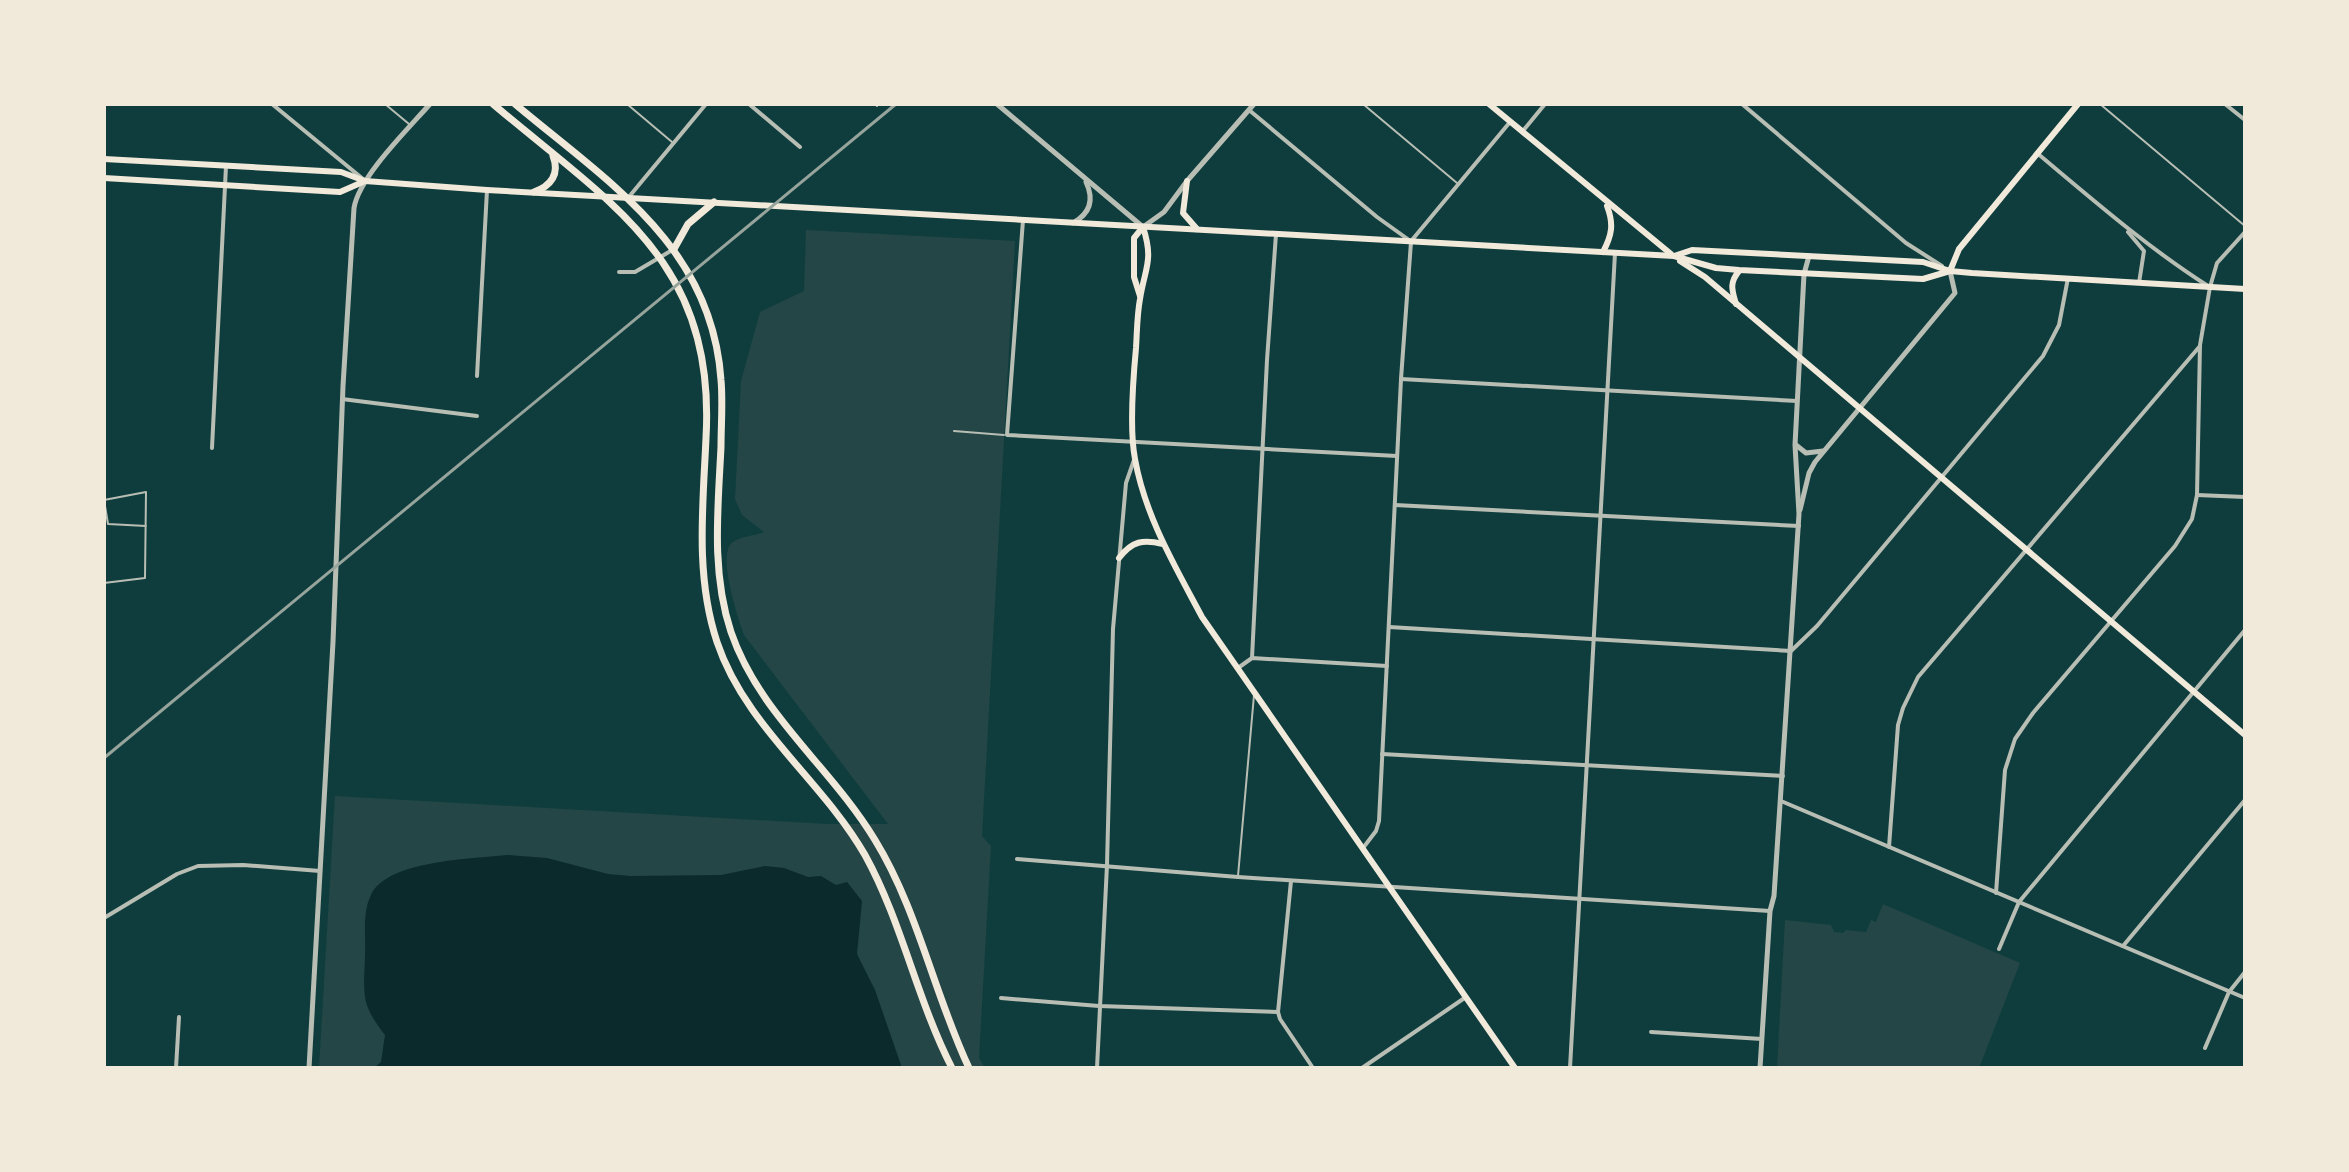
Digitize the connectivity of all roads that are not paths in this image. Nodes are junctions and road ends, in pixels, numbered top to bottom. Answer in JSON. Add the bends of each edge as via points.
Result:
{"nodes":[{"id":1,"x":272,"y":104,"type":"edge"},
{"id":2,"x":385,"y":104,"type":"edge"},
{"id":3,"x":430,"y":104,"type":"edge"},
{"id":4,"x":493,"y":104,"type":"edge"},
{"id":5,"x":515,"y":104,"type":"edge"},
{"id":6,"x":627,"y":104,"type":"edge"},
{"id":7,"x":706,"y":104,"type":"edge"},
{"id":8,"x":749,"y":104,"type":"edge"},
{"id":9,"x":997,"y":104,"type":"edge"},
{"id":10,"x":1254,"y":104,"type":"edge"},
{"id":11,"x":1363,"y":104,"type":"edge"},
{"id":12,"x":1489,"y":104,"type":"edge"},
{"id":13,"x":1545,"y":104,"type":"edge"},
{"id":14,"x":1742,"y":104,"type":"edge"},
{"id":15,"x":2078,"y":104,"type":"edge"},
{"id":16,"x":2100,"y":104,"type":"edge"},
{"id":17,"x":2225,"y":104,"type":"edge"},
{"id":18,"x":1249,"y":110,"type":"junction"},
{"id":19,"x":2245,"y":120,"type":"edge"},
{"id":20,"x":1510,"y":122,"type":"junction"},
{"id":21,"x":411,"y":126,"type":"junction"},
{"id":22,"x":1522,"y":132,"type":"junction"},
{"id":23,"x":673,"y":144,"type":"junction"},
{"id":24,"x":800,"y":147,"type":"dead end"},
{"id":25,"x":2037,"y":153,"type":"junction"},
{"id":26,"x":553,"y":154,"type":"junction"},
{"id":27,"x":104,"y":159,"type":"edge"},
{"id":28,"x":226,"y":166,"type":"junction"},
{"id":29,"x":1084,"y":177,"type":"junction"},
{"id":30,"x":104,"y":178,"type":"edge"},
{"id":31,"x":365,"y":181,"type":"junction"},
{"id":32,"x":1187,"y":181,"type":"junction"},
{"id":33,"x":1459,"y":185,"type":"junction"},
{"id":34,"x":226,"y":186,"type":"junction"},
{"id":35,"x":487,"y":190,"type":"junction"},
{"id":36,"x":534,"y":192,"type":"junction"},
{"id":37,"x":604,"y":196,"type":"junction"},
{"id":38,"x":628,"y":198,"type":"junction"},
{"id":39,"x":714,"y":202,"type":"junction"},
{"id":40,"x":1606,"y":202,"type":"junction"},
{"id":41,"x":1023,"y":220,"type":"junction"},
{"id":42,"x":1073,"y":223,"type":"junction"},
{"id":43,"x":1143,"y":227,"type":"junction"},
{"id":44,"x":1197,"y":229,"type":"junction"},
{"id":45,"x":2245,"y":229,"type":"edge"},
{"id":46,"x":2127,"y":230,"type":"junction"},
{"id":47,"x":1276,"y":234,"type":"junction"},
{"id":48,"x":1411,"y":242,"type":"junction"},
{"id":49,"x":674,"y":249,"type":"junction"},
{"id":50,"x":1603,"y":252,"type":"junction"},
{"id":51,"x":1615,"y":253,"type":"junction"},
{"id":52,"x":1809,"y":255,"type":"junction"},
{"id":53,"x":1674,"y":256,"type":"junction"},
{"id":54,"x":662,"y":258,"type":"junction"},
{"id":55,"x":1739,"y":270,"type":"junction"},
{"id":56,"x":1950,"y":271,"type":"junction"},
{"id":57,"x":619,"y":272,"type":"dead end"},
{"id":58,"x":1804,"y":274,"type":"junction"},
{"id":59,"x":2068,"y":278,"type":"junction"},
{"id":60,"x":2139,"y":283,"type":"junction"},
{"id":61,"x":2210,"y":287,"type":"junction"},
{"id":62,"x":2245,"y":289,"type":"edge"},
{"id":63,"x":1140,"y":296,"type":"junction"},
{"id":64,"x":1736,"y":304,"type":"junction"},
{"id":65,"x":2200,"y":345,"type":"junction"},
{"id":66,"x":1800,"y":359,"type":"junction"},
{"id":67,"x":477,"y":376,"type":"dead end"},
{"id":68,"x":1401,"y":379,"type":"junction"},
{"id":69,"x":1608,"y":391,"type":"junction"},
{"id":70,"x":342,"y":399,"type":"junction"},
{"id":71,"x":1797,"y":401,"type":"junction"},
{"id":72,"x":1858,"y":408,"type":"junction"},
{"id":73,"x":477,"y":416,"type":"dead end"},
{"id":74,"x":954,"y":431,"type":"dead end"},
{"id":75,"x":1007,"y":435,"type":"junction"},
{"id":76,"x":1134,"y":442,"type":"junction"},
{"id":77,"x":1795,"y":445,"type":"junction"},
{"id":78,"x":212,"y":448,"type":"dead end"},
{"id":79,"x":1262,"y":448,"type":"junction"},
{"id":80,"x":1823,"y":451,"type":"junction"},
{"id":81,"x":1397,"y":456,"type":"junction"},
{"id":82,"x":1134,"y":457,"type":"junction"},
{"id":83,"x":1942,"y":479,"type":"junction"},
{"id":84,"x":2197,"y":495,"type":"junction"},
{"id":85,"x":2245,"y":497,"type":"edge"},
{"id":86,"x":1395,"y":505,"type":"junction"},
{"id":87,"x":1799,"y":514,"type":"junction"},
{"id":88,"x":1600,"y":516,"type":"junction"},
{"id":89,"x":146,"y":526,"type":"junction"},
{"id":90,"x":1799,"y":526,"type":"junction"},
{"id":91,"x":1163,"y":544,"type":"junction"},
{"id":92,"x":2027,"y":551,"type":"junction"},
{"id":93,"x":1119,"y":558,"type":"junction"},
{"id":94,"x":104,"y":583,"type":"edge"},
{"id":95,"x":2110,"y":621,"type":"junction"},
{"id":96,"x":1389,"y":627,"type":"junction"},
{"id":97,"x":2245,"y":630,"type":"edge"},
{"id":98,"x":1593,"y":640,"type":"junction"},
{"id":99,"x":1791,"y":651,"type":"junction"},
{"id":100,"x":1252,"y":658,"type":"junction"},
{"id":101,"x":1387,"y":666,"type":"junction"},
{"id":102,"x":1238,"y":668,"type":"junction"},
{"id":103,"x":2193,"y":691,"type":"junction"},
{"id":104,"x":1254,"y":692,"type":"junction"},
{"id":105,"x":2245,"y":735,"type":"edge"},
{"id":106,"x":1382,"y":754,"type":"junction"},
{"id":107,"x":1586,"y":765,"type":"junction"},
{"id":108,"x":1783,"y":776,"type":"junction"},
{"id":109,"x":2245,"y":800,"type":"edge"},
{"id":110,"x":1781,"y":801,"type":"junction"},
{"id":111,"x":1889,"y":847,"type":"junction"},
{"id":112,"x":1363,"y":848,"type":"junction"},
{"id":113,"x":1017,"y":859,"type":"dead end"},
{"id":114,"x":1107,"y":865,"type":"junction"},
{"id":115,"x":320,"y":871,"type":"junction"},
{"id":116,"x":1238,"y":877,"type":"junction"},
{"id":117,"x":1291,"y":881,"type":"junction"},
{"id":118,"x":1387,"y":886,"type":"junction"},
{"id":119,"x":1996,"y":893,"type":"junction"},
{"id":120,"x":1579,"y":898,"type":"junction"},
{"id":121,"x":2019,"y":902,"type":"junction"},
{"id":122,"x":1770,"y":911,"type":"junction"},
{"id":123,"x":104,"y":918,"type":"edge"},
{"id":124,"x":2123,"y":946,"type":"junction"},
{"id":125,"x":1999,"y":949,"type":"dead end"},
{"id":126,"x":2245,"y":972,"type":"edge"},
{"id":127,"x":2229,"y":992,"type":"junction"},
{"id":128,"x":1466,"y":997,"type":"junction"},
{"id":129,"x":1001,"y":998,"type":"dead end"},
{"id":130,"x":2245,"y":998,"type":"edge"},
{"id":131,"x":1099,"y":1006,"type":"junction"},
{"id":132,"x":1278,"y":1012,"type":"junction"},
{"id":133,"x":179,"y":1017,"type":"dead end"},
{"id":134,"x":1651,"y":1032,"type":"dead end"},
{"id":135,"x":1762,"y":1039,"type":"junction"},
{"id":136,"x":2205,"y":1048,"type":"dead end"},
{"id":137,"x":176,"y":1068,"type":"edge"},
{"id":138,"x":309,"y":1068,"type":"edge"},
{"id":139,"x":952,"y":1068,"type":"edge"},
{"id":140,"x":969,"y":1068,"type":"edge"},
{"id":141,"x":1097,"y":1068,"type":"edge"},
{"id":142,"x":1313,"y":1068,"type":"edge"},
{"id":143,"x":1362,"y":1068,"type":"edge"},
{"id":144,"x":1515,"y":1068,"type":"edge"},
{"id":145,"x":1570,"y":1068,"type":"edge"},
{"id":146,"x":1760,"y":1068,"type":"edge"}],
"edges":[{"from":1,"to":31,"type":"street"},
{"from":2,"to":21,"type":"lane"},
{"from":3,"to":21,"type":"street"},
{"from":4,"to":26,"type":"main road"},
{"from":5,"to":38,"type":"main road"},
{"from":6,"to":23,"type":"lane"},
{"from":7,"to":23,"type":"street"},
{"from":8,"to":24,"type":"street"},
{"from":9,"to":29,"type":"street"},
{"from":10,"to":18,"type":"street"},
{"from":11,"to":33,"type":"lane"},
{"from":12,"to":20,"type":"main road"},
{"from":13,"to":22,"type":"street"},
{"from":14,"to":56,"type":"street","via":[[1906,243]]},
{"from":15,"to":25,"type":"main road"},
{"from":16,"to":45,"type":"lane"},
{"from":17,"to":19,"type":"street"},
{"from":18,"to":32,"type":"street"},
{"from":18,"to":48,"type":"street"},
{"from":20,"to":22,"type":"main road"},
{"from":20,"to":33,"type":"street"},
{"from":21,"to":31,"type":"street"},
{"from":22,"to":40,"type":"main road"},
{"from":23,"to":38,"type":"street"},
{"from":25,"to":46,"type":"street"},
{"from":25,"to":56,"type":"main road","via":[[1959,249]]},
{"from":26,"to":36,"type":"main road","via":[[553,180]]},
{"from":26,"to":37,"type":"main road"},
{"from":27,"to":28,"type":"main road"},
{"from":28,"to":31,"type":"main road","via":[[341,172]]},
{"from":28,"to":34,"type":"street"},
{"from":29,"to":42,"type":"street","via":[[1091,202]]},
{"from":29,"to":43,"type":"street"},
{"from":30,"to":34,"type":"main road"},
{"from":31,"to":34,"type":"main road","via":[[340,192]]},
{"from":31,"to":35,"type":"main road"},
{"from":31,"to":70,"type":"street","via":[[354,208]]},
{"from":32,"to":43,"type":"street","via":[[1164,212]]},
{"from":32,"to":44,"type":"main road","via":[[1183,213]]},
{"from":33,"to":48,"type":"street"},
{"from":34,"to":78,"type":"street"},
{"from":35,"to":36,"type":"main road"},
{"from":35,"to":67,"type":"street"},
{"from":36,"to":37,"type":"main road"},
{"from":37,"to":38,"type":"main road"},
{"from":37,"to":54,"type":"main road"},
{"from":38,"to":39,"type":"main road"},
{"from":38,"to":49,"type":"main road"},
{"from":39,"to":41,"type":"main road"},
{"from":39,"to":49,"type":"main road","via":[[688,224]]},
{"from":40,"to":50,"type":"main road","via":[[1612,235]]},
{"from":40,"to":53,"type":"main road"},
{"from":41,"to":42,"type":"main road"},
{"from":41,"to":75,"type":"street"},
{"from":42,"to":43,"type":"main road"},
{"from":43,"to":44,"type":"main road"},
{"from":43,"to":63,"type":"main road","via":[[1150,248]]},
{"from":43,"to":63,"type":"main road","via":[[1134,238],[1134,277]]},
{"from":44,"to":47,"type":"main road"},
{"from":45,"to":61,"type":"street","via":[[2217,263]]},
{"from":46,"to":60,"type":"street","via":[[2144,251]]},
{"from":46,"to":61,"type":"street"},
{"from":47,"to":48,"type":"main road"},
{"from":47,"to":79,"type":"street"},
{"from":48,"to":50,"type":"main road"},
{"from":48,"to":68,"type":"street"},
{"from":49,"to":54,"type":"street"},
{"from":49,"to":140,"type":"main road","via":[[705,312],[721,378],[716,547],[731,631],[759,690],[886,859]]},
{"from":50,"to":51,"type":"main road"},
{"from":51,"to":53,"type":"main road"},
{"from":51,"to":69,"type":"street"},
{"from":52,"to":53,"type":"main road","via":[[1692,250]]},
{"from":52,"to":56,"type":"main road","via":[[1923,262]]},
{"from":52,"to":58,"type":"street"},
{"from":53,"to":55,"type":"main road"},
{"from":53,"to":64,"type":"main road"},
{"from":54,"to":57,"type":"street","via":[[635,272]]},
{"from":54,"to":139,"type":"main road","via":[[692,319],[706,379],[701,554],[716,640],[752,710],[865,856]]},
{"from":55,"to":58,"type":"main road"},
{"from":55,"to":64,"type":"main road","via":[[1731,287]]},
{"from":56,"to":58,"type":"main road","via":[[1923,279]]},
{"from":56,"to":59,"type":"main road"},
{"from":56,"to":72,"type":"street","via":[[1955,293]]},
{"from":58,"to":66,"type":"street"},
{"from":59,"to":60,"type":"main road"},
{"from":59,"to":83,"type":"street","via":[[2059,325],[2043,356]]},
{"from":60,"to":61,"type":"main road"},
{"from":61,"to":62,"type":"main road"},
{"from":61,"to":65,"type":"street"},
{"from":63,"to":76,"type":"main road"},
{"from":64,"to":66,"type":"main road"},
{"from":65,"to":84,"type":"street"},
{"from":65,"to":92,"type":"street"},
{"from":66,"to":71,"type":"street"},
{"from":66,"to":72,"type":"main road"},
{"from":68,"to":69,"type":"street"},
{"from":68,"to":81,"type":"street"},
{"from":69,"to":71,"type":"street"},
{"from":69,"to":88,"type":"street"},
{"from":70,"to":73,"type":"street"},
{"from":70,"to":115,"type":"street"},
{"from":71,"to":77,"type":"street"},
{"from":72,"to":80,"type":"street"},
{"from":72,"to":83,"type":"main road"},
{"from":74,"to":75,"type":"lane"},
{"from":75,"to":76,"type":"street"},
{"from":76,"to":79,"type":"street"},
{"from":76,"to":82,"type":"main road"},
{"from":77,"to":80,"type":"street","via":[[1806,453]]},
{"from":77,"to":87,"type":"street"},
{"from":79,"to":81,"type":"street"},
{"from":79,"to":100,"type":"street"},
{"from":80,"to":87,"type":"street","via":[[1809,473]]},
{"from":81,"to":86,"type":"street"},
{"from":82,"to":91,"type":"main road"},
{"from":82,"to":93,"type":"street","via":[[1126,483]]},
{"from":83,"to":92,"type":"main road"},
{"from":83,"to":99,"type":"street"},
{"from":84,"to":85,"type":"street"},
{"from":84,"to":95,"type":"street","via":[[2187,529]]},
{"from":86,"to":88,"type":"street"},
{"from":86,"to":96,"type":"street"},
{"from":87,"to":90,"type":"street"},
{"from":88,"to":90,"type":"street"},
{"from":88,"to":98,"type":"street"},
{"from":89,"to":89,"type":"lane","via":[[108,524],[104,500],[146,492]]},
{"from":89,"to":94,"type":"lane","via":[[145,578]]},
{"from":90,"to":99,"type":"street"},
{"from":91,"to":93,"type":"main road","via":[[1136,542]]},
{"from":91,"to":102,"type":"main road","via":[[1202,617]]},
{"from":92,"to":95,"type":"main road"},
{"from":92,"to":111,"type":"street","via":[[1928,664],[1903,708]]},
{"from":93,"to":114,"type":"street"},
{"from":95,"to":103,"type":"main road"},
{"from":95,"to":119,"type":"street","via":[[2015,739],[2005,770]]},
{"from":96,"to":98,"type":"street"},
{"from":96,"to":101,"type":"street"},
{"from":97,"to":103,"type":"street"},
{"from":98,"to":99,"type":"street"},
{"from":98,"to":107,"type":"street"},
{"from":99,"to":108,"type":"street"},
{"from":100,"to":101,"type":"street"},
{"from":100,"to":102,"type":"street"},
{"from":101,"to":106,"type":"street"},
{"from":102,"to":104,"type":"main road"},
{"from":103,"to":105,"type":"main road"},
{"from":103,"to":121,"type":"street"},
{"from":104,"to":112,"type":"main road"},
{"from":104,"to":116,"type":"lane"},
{"from":106,"to":107,"type":"street"},
{"from":106,"to":112,"type":"street","via":[[1379,821]]},
{"from":107,"to":108,"type":"street"},
{"from":107,"to":120,"type":"street"},
{"from":108,"to":110,"type":"street"},
{"from":109,"to":124,"type":"street"},
{"from":110,"to":111,"type":"street"},
{"from":110,"to":122,"type":"street"},
{"from":111,"to":119,"type":"street"},
{"from":112,"to":118,"type":"main road"},
{"from":113,"to":114,"type":"street"},
{"from":114,"to":116,"type":"street"},
{"from":114,"to":131,"type":"street"},
{"from":115,"to":123,"type":"street","via":[[198,866]]},
{"from":115,"to":138,"type":"street"},
{"from":116,"to":117,"type":"street"},
{"from":117,"to":118,"type":"street"},
{"from":117,"to":132,"type":"street"},
{"from":118,"to":120,"type":"street"},
{"from":118,"to":128,"type":"main road"},
{"from":119,"to":121,"type":"street"},
{"from":120,"to":122,"type":"street"},
{"from":120,"to":145,"type":"street"},
{"from":121,"to":124,"type":"street"},
{"from":121,"to":125,"type":"street"},
{"from":122,"to":135,"type":"street"},
{"from":124,"to":127,"type":"street"},
{"from":126,"to":127,"type":"street"},
{"from":127,"to":130,"type":"street"},
{"from":127,"to":136,"type":"street"},
{"from":128,"to":143,"type":"street"},
{"from":128,"to":144,"type":"main road"},
{"from":129,"to":131,"type":"street"},
{"from":131,"to":132,"type":"street"},
{"from":131,"to":141,"type":"street"},
{"from":132,"to":142,"type":"street"},
{"from":133,"to":137,"type":"street"},
{"from":134,"to":135,"type":"street"},
{"from":135,"to":146,"type":"street"}]}
